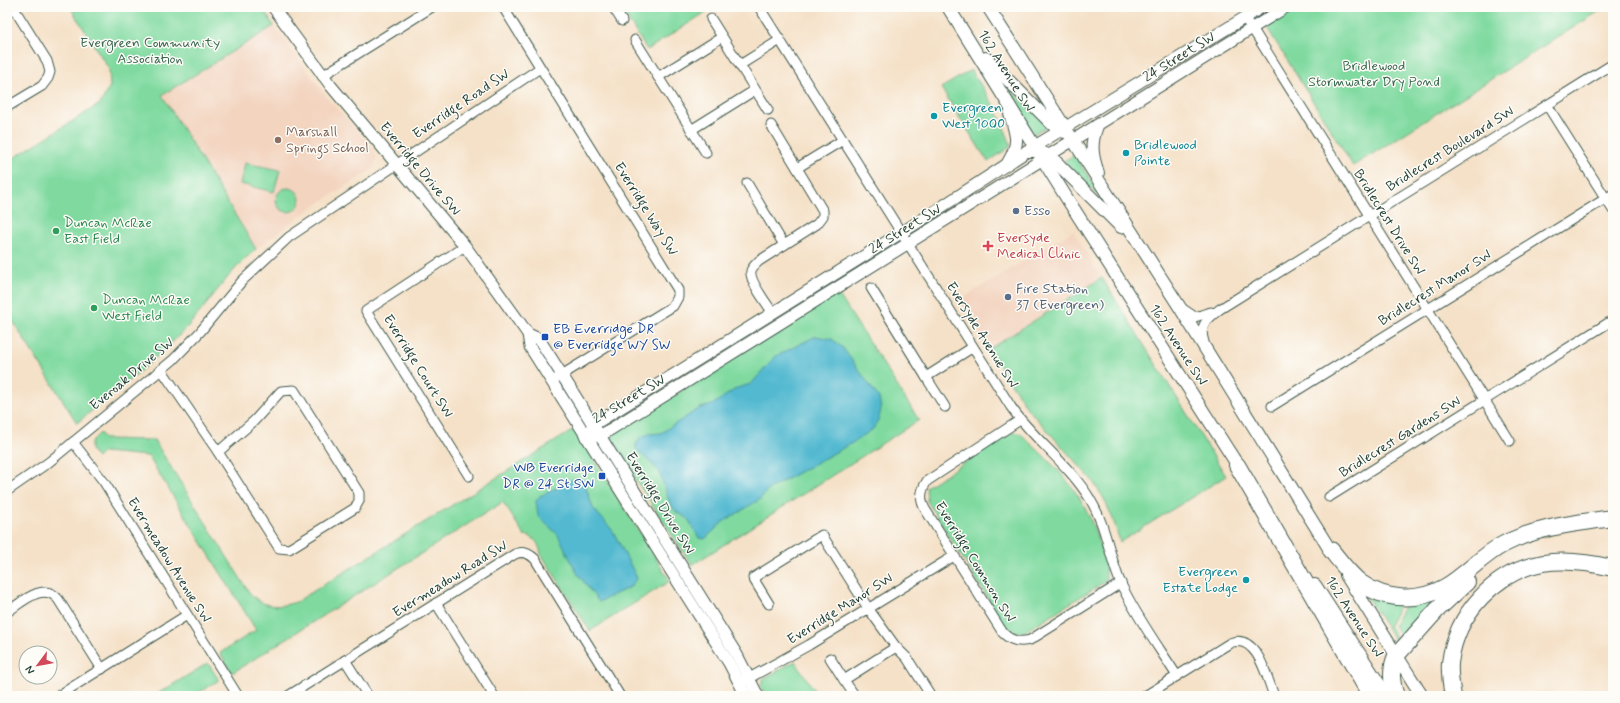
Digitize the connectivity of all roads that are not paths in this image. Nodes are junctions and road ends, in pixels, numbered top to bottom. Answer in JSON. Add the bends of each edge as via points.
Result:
{"nodes":[{"id":1,"x":13,"y":7,"type":"edge"},
{"id":2,"x":273,"y":7,"type":"edge"},
{"id":3,"x":432,"y":7,"type":"edge"},
{"id":4,"x":503,"y":7,"type":"edge"},
{"id":5,"x":613,"y":7,"type":"edge"},
{"id":6,"x":759,"y":7,"type":"edge"},
{"id":7,"x":948,"y":7,"type":"edge"},
{"id":8,"x":988,"y":7,"type":"edge"},
{"id":9,"x":1262,"y":7,"type":"edge"},
{"id":10,"x":1286,"y":7,"type":"edge"},
{"id":11,"x":1244,"y":18,"type":"junction"},
{"id":12,"x":711,"y":19,"type":"dead end"},
{"id":13,"x":622,"y":21,"type":"dead end"},
{"id":14,"x":1252,"y":28,"type":"junction"},
{"id":15,"x":722,"y":37,"type":"junction"},
{"id":16,"x":968,"y":38,"type":"junction"},
{"id":17,"x":635,"y":40,"type":"dead end"},
{"id":18,"x":780,"y":40,"type":"junction"},
{"id":19,"x":1613,"y":64,"type":"edge"},
{"id":20,"x":740,"y":65,"type":"junction"},
{"id":21,"x":540,"y":68,"type":"junction"},
{"id":22,"x":322,"y":76,"type":"junction"},
{"id":23,"x":658,"y":77,"type":"junction"},
{"id":24,"x":755,"y":90,"type":"junction"},
{"id":25,"x":1003,"y":94,"type":"junction"},
{"id":26,"x":1547,"y":105,"type":"junction"},
{"id":27,"x":7,"y":107,"type":"edge"},
{"id":28,"x":768,"y":110,"type":"dead end"},
{"id":29,"x":771,"y":125,"type":"dead end"},
{"id":30,"x":1097,"y":126,"type":"junction"},
{"id":31,"x":691,"y":130,"type":"junction"},
{"id":32,"x":1069,"y":134,"type":"junction"},
{"id":33,"x":842,"y":140,"type":"junction"},
{"id":34,"x":706,"y":153,"type":"dead end"},
{"id":35,"x":1039,"y":153,"type":"junction"},
{"id":36,"x":1008,"y":163,"type":"junction"},
{"id":37,"x":396,"y":164,"type":"junction"},
{"id":38,"x":797,"y":168,"type":"junction"},
{"id":39,"x":747,"y":183,"type":"dead end"},
{"id":40,"x":1103,"y":189,"type":"junction"},
{"id":41,"x":1609,"y":196,"type":"edge"},
{"id":42,"x":1613,"y":210,"type":"edge"},
{"id":43,"x":1369,"y":216,"type":"junction"},
{"id":44,"x":901,"y":233,"type":"junction"},
{"id":45,"x":908,"y":244,"type":"junction"},
{"id":46,"x":784,"y":245,"type":"junction"},
{"id":47,"x":465,"y":246,"type":"junction"},
{"id":48,"x":1141,"y":248,"type":"junction"},
{"id":49,"x":872,"y":288,"type":"dead end"},
{"id":50,"x":1176,"y":302,"type":"junction"},
{"id":51,"x":1220,"y":309,"type":"junction"},
{"id":52,"x":1428,"y":310,"type":"junction"},
{"id":53,"x":773,"y":313,"type":"junction"},
{"id":54,"x":1613,"y":320,"type":"edge"},
{"id":55,"x":528,"y":334,"type":"junction"},
{"id":56,"x":973,"y":348,"type":"junction"},
{"id":57,"x":1207,"y":351,"type":"junction"},
{"id":58,"x":161,"y":369,"type":"junction"},
{"id":59,"x":562,"y":375,"type":"junction"},
{"id":60,"x":926,"y":376,"type":"junction"},
{"id":61,"x":551,"y":382,"type":"junction"},
{"id":62,"x":1485,"y":400,"type":"junction"},
{"id":63,"x":1272,"y":406,"type":"dead end"},
{"id":64,"x":945,"y":407,"type":"dead end"},
{"id":65,"x":1020,"y":420,"type":"junction"},
{"id":66,"x":593,"y":426,"type":"junction"},
{"id":67,"x":600,"y":436,"type":"junction"},
{"id":68,"x":586,"y":437,"type":"junction"},
{"id":69,"x":1510,"y":441,"type":"dead end"},
{"id":70,"x":73,"y":442,"type":"junction"},
{"id":71,"x":218,"y":452,"type":"junction"},
{"id":72,"x":1237,"y":465,"type":"junction"},
{"id":73,"x":469,"y":476,"type":"dead end"},
{"id":74,"x":7,"y":491,"type":"edge"},
{"id":75,"x":1329,"y":497,"type":"dead end"},
{"id":76,"x":1613,"y":518,"type":"edge"},
{"id":77,"x":1560,"y":527,"type":"junction"},
{"id":78,"x":1330,"y":550,"type":"junction"},
{"id":79,"x":954,"y":556,"type":"junction"},
{"id":80,"x":1613,"y":568,"type":"edge"},
{"id":81,"x":680,"y":574,"type":"junction"},
{"id":82,"x":1121,"y":583,"type":"junction"},
{"id":83,"x":436,"y":604,"type":"junction"},
{"id":84,"x":769,"y":604,"type":"dead end"},
{"id":85,"x":868,"y":608,"type":"junction"},
{"id":86,"x":7,"y":612,"type":"edge"},
{"id":87,"x":188,"y":615,"type":"junction"},
{"id":88,"x":896,"y":647,"type":"junction"},
{"id":89,"x":1396,"y":656,"type":"junction"},
{"id":90,"x":830,"y":658,"type":"dead end"},
{"id":91,"x":345,"y":660,"type":"junction"},
{"id":92,"x":102,"y":669,"type":"junction"},
{"id":93,"x":1176,"y":676,"type":"junction"},
{"id":94,"x":750,"y":678,"type":"junction"},
{"id":95,"x":844,"y":680,"type":"junction"},
{"id":96,"x":740,"y":683,"type":"junction"},
{"id":97,"x":58,"y":696,"type":"edge"},
{"id":98,"x":238,"y":696,"type":"edge"},
{"id":99,"x":288,"y":696,"type":"edge"},
{"id":100,"x":368,"y":696,"type":"edge"},
{"id":101,"x":494,"y":696,"type":"edge"},
{"id":102,"x":620,"y":696,"type":"edge"},
{"id":103,"x":746,"y":696,"type":"edge"},
{"id":104,"x":758,"y":696,"type":"edge"},
{"id":105,"x":855,"y":696,"type":"edge"},
{"id":106,"x":931,"y":696,"type":"edge"},
{"id":107,"x":1145,"y":696,"type":"edge"},
{"id":108,"x":1274,"y":696,"type":"edge"},
{"id":109,"x":1371,"y":696,"type":"edge"},
{"id":110,"x":1387,"y":696,"type":"edge"},
{"id":111,"x":1396,"y":696,"type":"edge"},
{"id":112,"x":1422,"y":696,"type":"edge"},
{"id":113,"x":1453,"y":696,"type":"edge"}],
"edges":[{"from":1,"to":27,"type":"street","via":[[47,62],[50,72],[42,86]]},
{"from":2,"to":22,"type":"street","name":"Everridge Drive SW"},
{"from":3,"to":22,"type":"street"},
{"from":4,"to":21,"type":"street","name":"Everridge Way SW"},
{"from":5,"to":13,"type":"street"},
{"from":6,"to":18,"type":"street","name":"Eversyde Avenue SW"},
{"from":7,"to":16,"type":"main road","name":"162 Avenue SW"},
{"from":8,"to":32,"type":"main road","name":"162 Avenue SW"},
{"from":9,"to":11,"type":"street","name":"24 Street SW"},
{"from":10,"to":14,"type":"street","name":"24 Street SW"},
{"from":11,"to":14,"type":"street","name":"Bridlecrest Drive SW"},
{"from":11,"to":32,"type":"street","name":"24 Street SW"},
{"from":12,"to":15,"type":"street"},
{"from":14,"to":30,"type":"street","name":"24 Street SW"},
{"from":14,"to":43,"type":"street","name":"Bridlecrest Drive SW"},
{"from":15,"to":20,"type":"street"},
{"from":15,"to":23,"type":"street"},
{"from":16,"to":25,"type":"main road","name":"162 Avenue SW"},
{"from":16,"to":32,"type":"main road"},
{"from":17,"to":23,"type":"street"},
{"from":18,"to":20,"type":"street"},
{"from":18,"to":33,"type":"street","name":"Eversyde Avenue SW"},
{"from":19,"to":26,"type":"street","name":"Bridlecrest Boulevard SW"},
{"from":20,"to":24,"type":"street"},
{"from":21,"to":37,"type":"street","name":"Everridge Road SW"},
{"from":21,"to":59,"type":"street","name":"Everridge Way SW","via":[[679,293],[673,306]]},
{"from":22,"to":37,"type":"street","name":"Everridge Drive SW"},
{"from":23,"to":31,"type":"street"},
{"from":24,"to":28,"type":"street"},
{"from":24,"to":31,"type":"street"},
{"from":25,"to":35,"type":"main road","name":"162 Avenue SW"},
{"from":25,"to":36,"type":"main road","via":[[1017,138],[1016,151]]},
{"from":26,"to":41,"type":"street"},
{"from":26,"to":43,"type":"street","name":"Bridlecrest Boulevard SW"},
{"from":29,"to":38,"type":"street"},
{"from":30,"to":32,"type":"street","name":"24 Street SW"},
{"from":30,"to":40,"type":"main road","via":[[1092,138],[1092,152]]},
{"from":31,"to":34,"type":"street"},
{"from":32,"to":35,"type":"street","name":"24 Street SW"},
{"from":32,"to":35,"type":"street","name":"24 Street SW"},
{"from":32,"to":40,"type":"main road","name":"162 Avenue SW"},
{"from":33,"to":38,"type":"street"},
{"from":33,"to":44,"type":"street","name":"Eversyde Avenue SW"},
{"from":35,"to":36,"type":"street","name":"24 Street SW"},
{"from":35,"to":45,"type":"street","name":"24 Street SW"},
{"from":35,"to":48,"type":"main road"},
{"from":35,"to":72,"type":"main road","name":"162 Avenue SW"},
{"from":36,"to":44,"type":"street","name":"24 Street SW"},
{"from":37,"to":47,"type":"street","name":"Everridge Drive SW"},
{"from":37,"to":58,"type":"street","name":"Everoak Drive SW","via":[[304,225],[267,255],[186,348]]},
{"from":38,"to":46,"type":"street","via":[[820,203],[823,216],[817,224]]},
{"from":39,"to":46,"type":"street"},
{"from":40,"to":48,"type":"main road","name":"162 Avenue SW"},
{"from":41,"to":42,"type":"street"},
{"from":41,"to":52,"type":"street","name":"Bridlecrest Manor SW"},
{"from":43,"to":51,"type":"street","name":"Bridlecrest Boulevard SW"},
{"from":43,"to":52,"type":"street","name":"Bridlecrest Drive SW"},
{"from":44,"to":45,"type":"street","name":"Eversyde Avenue SW"},
{"from":44,"to":53,"type":"street","name":"24 Street SW"},
{"from":45,"to":56,"type":"street","name":"Eversyde Avenue SW"},
{"from":45,"to":67,"type":"street","name":"24 Street SW"},
{"from":46,"to":53,"type":"street","via":[[758,261],[751,271],[753,282]]},
{"from":47,"to":55,"type":"street","name":"Everridge Drive SW"},
{"from":47,"to":73,"type":"street","name":"Everridge Court SW","via":[[366,311]]},
{"from":48,"to":50,"type":"main road","name":"162 Avenue SW"},
{"from":49,"to":60,"type":"street"},
{"from":50,"to":51,"type":"street","via":[[1184,311],[1195,317]]},
{"from":50,"to":57,"type":"main road","name":"162 Avenue SW"},
{"from":51,"to":57,"type":"street","via":[[1205,321],[1201,328]]},
{"from":52,"to":62,"type":"street","name":"Bridlecrest Drive SW"},
{"from":52,"to":63,"type":"street","name":"Bridlecrest Manor SW"},
{"from":53,"to":66,"type":"street","name":"24 Street SW"},
{"from":54,"to":62,"type":"street","name":"Bridlecrest Gardens SW"},
{"from":55,"to":59,"type":"street","name":"Everridge Drive SW","via":[[539,339]]},
{"from":55,"to":61,"type":"street","name":"Everridge Drive SW","via":[[530,347]]},
{"from":56,"to":60,"type":"street"},
{"from":56,"to":65,"type":"street","name":"Eversyde Avenue SW"},
{"from":57,"to":78,"type":"main road","name":"162 Avenue SW"},
{"from":58,"to":70,"type":"street","name":"Everoak Drive SW"},
{"from":58,"to":71,"type":"street"},
{"from":59,"to":61,"type":"street","name":"Everridge Way SW"},
{"from":59,"to":66,"type":"street","name":"Everridge Drive SW"},
{"from":60,"to":64,"type":"street"},
{"from":61,"to":68,"type":"street","name":"Everridge Drive SW"},
{"from":62,"to":69,"type":"street","name":"Bridlecrest Drive SW"},
{"from":62,"to":75,"type":"street","name":"Bridlecrest Gardens SW"},
{"from":65,"to":79,"type":"street","name":"Everridge Common SW","via":[[931,478],[923,487],[922,504]]},
{"from":65,"to":82,"type":"street","name":"Eversyde Avenue SW","via":[[1071,473],[1090,499],[1100,519]]},
{"from":66,"to":67,"type":"street","name":"Everridge Drive SW"},
{"from":66,"to":68,"type":"street","name":"24 Street SW"},
{"from":67,"to":68,"type":"street","name":"24 Street SW"},
{"from":67,"to":81,"type":"street","name":"Everridge Drive SW"},
{"from":68,"to":81,"type":"street","name":"Everridge Drive SW"},
{"from":70,"to":74,"type":"street","name":"Everoak Drive SW"},
{"from":70,"to":87,"type":"street","name":"Evermeadow Avenue SW","via":[[104,482]]},
{"from":71,"to":71,"type":"street","via":[[279,548],[289,549],[355,508],[359,501],[358,493],[294,390],[281,391],[254,421]]},
{"from":72,"to":109,"type":"highway"},
{"from":72,"to":110,"type":"main road","name":"162 Avenue SW"},
{"from":76,"to":77,"type":"highway"},
{"from":77,"to":78,"type":"highway","via":[[1531,532],[1502,544],[1445,587],[1428,594],[1406,598],[1384,595],[1362,584]]},
{"from":77,"to":89,"type":"highway","via":[[1534,536],[1486,565],[1437,610]]},
{"from":78,"to":89,"type":"main road","name":"162 Avenue SW"},
{"from":79,"to":82,"type":"street","name":"Everridge Common SW","via":[[1003,633],[1019,642],[1030,640]]},
{"from":79,"to":85,"type":"street","name":"Everridge Manor SW"},
{"from":80,"to":113,"type":"highway","via":[[1578,562],[1544,563],[1508,576],[1492,587],[1477,600],[1459,629],[1450,663]]},
{"from":81,"to":94,"type":"street","name":"Everridge Drive SW"},
{"from":81,"to":96,"type":"street","name":"Everridge Drive SW"},
{"from":82,"to":93,"type":"street","name":"Eversyde Avenue SW"},
{"from":83,"to":91,"type":"street","name":"Evermeadow Road SW"},
{"from":83,"to":101,"type":"street"},
{"from":83,"to":102,"type":"street","name":"Evermeadow Road SW","via":[[514,554],[529,554],[535,559]]},
{"from":84,"to":85,"type":"street","via":[[753,578],[822,535]]},
{"from":85,"to":88,"type":"street"},
{"from":85,"to":94,"type":"street","name":"Everridge Manor SW"},
{"from":86,"to":92,"type":"street","via":[[39,592],[51,593],[58,599]]},
{"from":87,"to":92,"type":"street"},
{"from":87,"to":98,"type":"street","name":"Evermeadow Avenue SW"},
{"from":88,"to":95,"type":"street"},
{"from":88,"to":106,"type":"street","via":[[907,658]]},
{"from":89,"to":111,"type":"highway","via":[[1391,676]]},
{"from":89,"to":112,"type":"main road","name":"162 Avenue SW"},
{"from":90,"to":95,"type":"street"},
{"from":91,"to":99,"type":"street","name":"Evermeadow Road SW"},
{"from":91,"to":100,"type":"street"},
{"from":92,"to":97,"type":"street"},
{"from":93,"to":107,"type":"street"},
{"from":93,"to":108,"type":"street","via":[[1230,642],[1244,642],[1256,651]]},
{"from":94,"to":96,"type":"street","name":"Everridge Manor SW"},
{"from":94,"to":104,"type":"street","name":"Everridge Drive SW"},
{"from":95,"to":105,"type":"street"},
{"from":96,"to":103,"type":"street","name":"Everridge Drive SW"}]}
